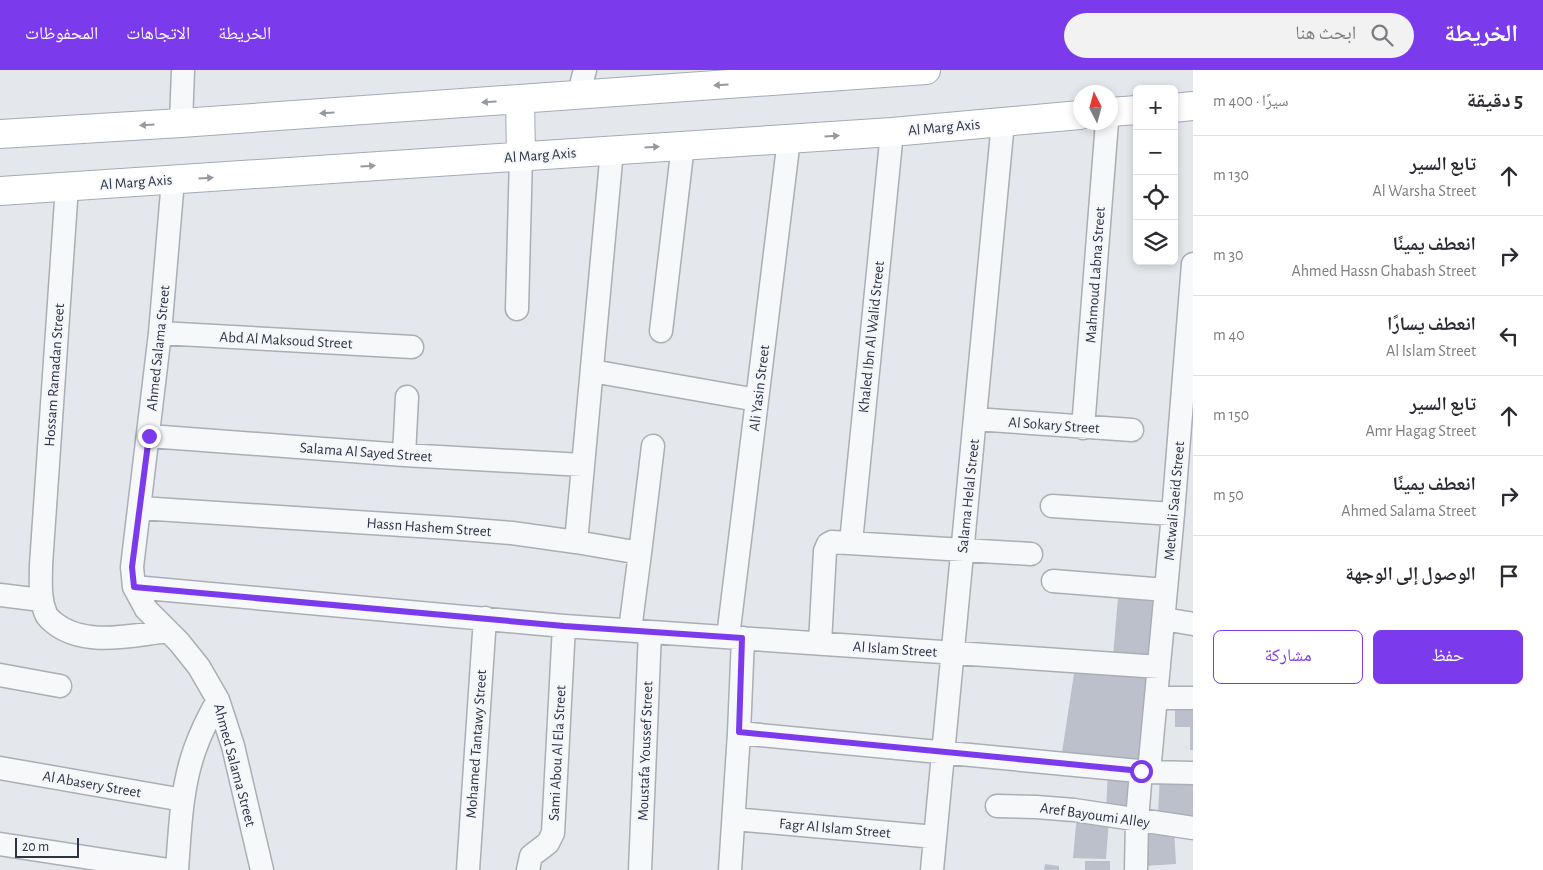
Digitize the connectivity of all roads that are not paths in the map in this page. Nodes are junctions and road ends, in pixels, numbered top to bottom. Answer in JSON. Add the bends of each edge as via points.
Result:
{"nodes":[{"id":1,"x":183,"y":70,"type":"edge"},
{"id":2,"x":925,"y":70,"type":"edge"},
{"id":3,"x":800,"y":75,"type":"edge"},
{"id":4,"x":753,"y":77,"type":"edge"},
{"id":5,"x":582,"y":83,"type":"edge"},
{"id":6,"x":520,"y":100,"type":"junction"},
{"id":7,"x":1193,"y":106,"type":"edge"},
{"id":8,"x":1178,"y":108,"type":"edge"},
{"id":9,"x":1133,"y":110,"type":"edge"},
{"id":10,"x":1118,"y":111,"type":"edge"},
{"id":11,"x":1073,"y":116,"type":"edge"},
{"id":12,"x":1003,"y":122,"type":"junction"},
{"id":13,"x":181,"y":123,"type":"junction"},
{"id":14,"x":1106,"y":130,"type":"edge"},
{"id":15,"x":892,"y":132,"type":"junction"},
{"id":16,"x":0,"y":134,"type":"edge"},
{"id":17,"x":789,"y":139,"type":"junction"},
{"id":18,"x":683,"y":145,"type":"junction"},
{"id":19,"x":612,"y":150,"type":"junction"},
{"id":20,"x":521,"y":156,"type":"junction"},
{"id":21,"x":173,"y":180,"type":"junction"},
{"id":22,"x":67,"y":186,"type":"junction"},
{"id":23,"x":0,"y":191,"type":"edge"},
{"id":24,"x":1193,"y":264,"type":"edge"},
{"id":25,"x":517,"y":309,"type":"dead end"},
{"id":26,"x":661,"y":331,"type":"dead end"},
{"id":27,"x":160,"y":334,"type":"junction"},
{"id":28,"x":412,"y":348,"type":"dead end"},
{"id":29,"x":592,"y":371,"type":"junction"},
{"id":30,"x":408,"y":397,"type":"dead end"},
{"id":31,"x":757,"y":400,"type":"junction"},
{"id":32,"x":976,"y":419,"type":"junction"},
{"id":33,"x":1083,"y":428,"type":"junction"},
{"id":34,"x":1132,"y":430,"type":"dead end"},
{"id":35,"x":149,"y":436,"type":"junction"},
{"id":36,"x":653,"y":446,"type":"dead end"},
{"id":37,"x":404,"y":455,"type":"junction"},
{"id":38,"x":583,"y":465,"type":"junction"},
{"id":39,"x":1052,"y":506,"type":"dead end"},
{"id":40,"x":140,"y":508,"type":"junction"},
{"id":41,"x":1173,"y":514,"type":"junction"},
{"id":42,"x":576,"y":542,"type":"junction"},
{"id":43,"x":851,"y":542,"type":"junction"},
{"id":44,"x":962,"y":549,"type":"junction"},
{"id":45,"x":640,"y":554,"type":"junction"},
{"id":46,"x":1031,"y":554,"type":"dead end"},
{"id":47,"x":1054,"y":581,"type":"dead end"},
{"id":48,"x":134,"y":587,"type":"junction"},
{"id":49,"x":1166,"y":590,"type":"junction"},
{"id":50,"x":0,"y":595,"type":"edge"},
{"id":51,"x":41,"y":600,"type":"junction"},
{"id":52,"x":485,"y":618,"type":"junction"},
{"id":53,"x":1164,"y":619,"type":"junction"},
{"id":54,"x":1193,"y":624,"type":"edge"},
{"id":55,"x":564,"y":626,"type":"junction"},
{"id":56,"x":168,"y":631,"type":"junction"},
{"id":57,"x":640,"y":631,"type":"junction"},
{"id":58,"x":735,"y":638,"type":"junction"},
{"id":59,"x":820,"y":644,"type":"junction"},
{"id":60,"x":953,"y":653,"type":"junction"},
{"id":61,"x":1159,"y":667,"type":"junction"},
{"id":62,"x":0,"y":675,"type":"edge"},
{"id":63,"x":60,"y":686,"type":"dead end"},
{"id":64,"x":1157,"y":698,"type":"junction"},
{"id":65,"x":1193,"y":698,"type":"edge"},
{"id":66,"x":218,"y":700,"type":"junction"},
{"id":67,"x":739,"y":732,"type":"junction"},
{"id":68,"x":943,"y":751,"type":"junction"},
{"id":69,"x":0,"y":768,"type":"edge"},
{"id":70,"x":1145,"y":771,"type":"junction"},
{"id":71,"x":1193,"y":773,"type":"edge"},
{"id":72,"x":183,"y":800,"type":"junction"},
{"id":73,"x":997,"y":806,"type":"dead end"},
{"id":74,"x":734,"y":819,"type":"junction"},
{"id":75,"x":1137,"y":820,"type":"junction"},
{"id":76,"x":1193,"y":828,"type":"edge"},
{"id":77,"x":935,"y":837,"type":"junction"},
{"id":78,"x":0,"y":844,"type":"edge"},
{"id":79,"x":169,"y":870,"type":"edge"},
{"id":80,"x":177,"y":870,"type":"edge"},
{"id":81,"x":262,"y":870,"type":"edge"},
{"id":82,"x":468,"y":870,"type":"edge"},
{"id":83,"x":528,"y":870,"type":"edge"},
{"id":84,"x":640,"y":870,"type":"edge"},
{"id":85,"x":730,"y":870,"type":"edge"},
{"id":86,"x":932,"y":870,"type":"edge"},
{"id":87,"x":1136,"y":870,"type":"edge"}],
"edges":[{"from":1,"to":13,"type":"street"},
{"from":2,"to":3,"type":"main road"},
{"from":3,"to":4,"type":"main road"},
{"from":4,"to":5,"type":"main road","one_way":true},
{"from":5,"to":6,"type":"main road"},
{"from":6,"to":13,"type":"main road","one_way":true},
{"from":6,"to":20,"type":"main road"},
{"from":7,"to":8,"type":"main road"},
{"from":9,"to":10,"type":"main road"},
{"from":11,"to":12,"type":"main road","name":"Al Marg Axis"},
{"from":12,"to":15,"type":"main road","name":"Al Marg Axis"},
{"from":12,"to":32,"type":"street","name":"Salama Helal Street"},
{"from":13,"to":16,"type":"main road","one_way":true},
{"from":14,"to":33,"type":"street","name":"Mahmoud Labna Street"},
{"from":17,"to":15,"type":"main road","name":"Al Marg Axis","one_way":true},
{"from":15,"to":43,"type":"street","name":"Khaled Ibn Al Walid Street"},
{"from":17,"to":18,"type":"main road","name":"Al Marg Axis"},
{"from":17,"to":31,"type":"street","name":"Ali Yasin Street"},
{"from":19,"to":18,"type":"main road","name":"Al Marg Axis","one_way":true},
{"from":18,"to":26,"type":"street"},
{"from":19,"to":20,"type":"main road","name":"Al Marg Axis"},
{"from":19,"to":29,"type":"street"},
{"from":21,"to":20,"type":"main road","name":"Al Marg Axis","one_way":true},
{"from":20,"to":25,"type":"street"},
{"from":21,"to":22,"type":"main road","name":"Al Marg Axis"},
{"from":21,"to":27,"type":"street","name":"Ahmed Salama Street"},
{"from":22,"to":23,"type":"main road","name":"Al Marg Axis"},
{"from":22,"to":51,"type":"street","name":"Hossam Ramadan Street"},
{"from":24,"to":41,"type":"street","name":"Metwali Saeid Street"},
{"from":27,"to":28,"type":"street","name":"Abd Al Maksoud Street"},
{"from":27,"to":35,"type":"street","name":"Ahmed Salama Street"},
{"from":29,"to":31,"type":"street"},
{"from":29,"to":38,"type":"street"},
{"from":30,"to":37,"type":"street"},
{"from":31,"to":58,"type":"street","name":"Ali Yasin Street"},
{"from":32,"to":33,"type":"street","name":"Al Sokary Street"},
{"from":32,"to":44,"type":"street","name":"Salama Helal Street"},
{"from":33,"to":34,"type":"street","name":"Al Sokary Street"},
{"from":35,"to":37,"type":"street","name":"Salama Al Sayed Street"},
{"from":35,"to":40,"type":"street","name":"Ahmed Salama Street"},
{"from":36,"to":45,"type":"street"},
{"from":37,"to":38,"type":"street","name":"Salama Al Sayed Street"},
{"from":38,"to":42,"type":"street"},
{"from":39,"to":41,"type":"street"},
{"from":40,"to":42,"type":"street","name":"Hassn Hashem Street","via":[[449,528]]},
{"from":40,"to":48,"type":"street","name":"Ahmed Salama Street","via":[[132,567]]},
{"from":41,"to":49,"type":"street","name":"Metwali Saeid Street"},
{"from":42,"to":45,"type":"street","name":"Hassn Hashem Street"},
{"from":43,"to":44,"type":"street"},
{"from":43,"to":59,"type":"street","via":[[836,542],[826,547]]},
{"from":44,"to":46,"type":"street"},
{"from":44,"to":60,"type":"street","name":"Salama Helal Street"},
{"from":45,"to":57,"type":"street"},
{"from":47,"to":49,"type":"street"},
{"from":48,"to":52,"type":"street","name":"Al Islam Street"},
{"from":48,"to":56,"type":"street","name":"Ahmed Salama Street","via":[[146,609]]},
{"from":49,"to":53,"type":"street","name":"Metwali Saeid Street"},
{"from":50,"to":51,"type":"street"},
{"from":51,"to":56,"type":"street","via":[[47,616],[61,628],[87,637]]},
{"from":52,"to":55,"type":"street","name":"Al Islam Street"},
{"from":52,"to":82,"type":"street","name":"Mohamed Tantawy Street"},
{"from":53,"to":54,"type":"street"},
{"from":53,"to":61,"type":"street","name":"Metwali Saeid Street"},
{"from":55,"to":57,"type":"street","name":"Al Islam Street"},
{"from":55,"to":83,"type":"street","name":"Sami Abou Al Ela Street","via":[[553,833],[548,843],[531,856]]},
{"from":56,"to":66,"type":"street","name":"Ahmed Salama Street","via":[[199,667]]},
{"from":57,"to":58,"type":"street","name":"Al Islam Street"},
{"from":57,"to":84,"type":"street","name":"Moustafa Youssef Street"},
{"from":58,"to":59,"type":"street","name":"Al Islam Street"},
{"from":58,"to":67,"type":"street","name":"Ali Yasin Street"},
{"from":59,"to":60,"type":"street","name":"Al Islam Street"},
{"from":60,"to":61,"type":"street","name":"Al Islam Street"},
{"from":60,"to":68,"type":"street","name":"Salama Helal Street"},
{"from":61,"to":64,"type":"street","name":"Metwali Saeid Street"},
{"from":62,"to":63,"type":"street"},
{"from":64,"to":65,"type":"street"},
{"from":64,"to":70,"type":"street","name":"Metwali Saeid Street"},
{"from":66,"to":72,"type":"street","via":[[195,750]]},
{"from":66,"to":81,"type":"street","name":"Ahmed Salama Street","via":[[233,746]]},
{"from":67,"to":68,"type":"street"},
{"from":67,"to":74,"type":"street","name":"Ali Yasin Street"},
{"from":68,"to":70,"type":"street"},
{"from":68,"to":77,"type":"street","name":"Salama Helal Street"},
{"from":69,"to":72,"type":"street","name":"Al Abasery Street"},
{"from":70,"to":71,"type":"street"},
{"from":70,"to":75,"type":"street","name":"Metwali Saeid Street"},
{"from":72,"to":80,"type":"street"},
{"from":73,"to":75,"type":"street","name":"Aref Bayoumi Alley","via":[[1074,810]]},
{"from":74,"to":77,"type":"street","name":"Fagr Al Islam Street"},
{"from":74,"to":85,"type":"street","name":"Ali Yasin Street"},
{"from":75,"to":76,"type":"street","name":"Aref Bayoumi Alley"},
{"from":75,"to":87,"type":"street","name":"Metwali Saeid Street"},
{"from":77,"to":86,"type":"street","name":"Salama Helal Street"},
{"from":78,"to":79,"type":"street"}]}
